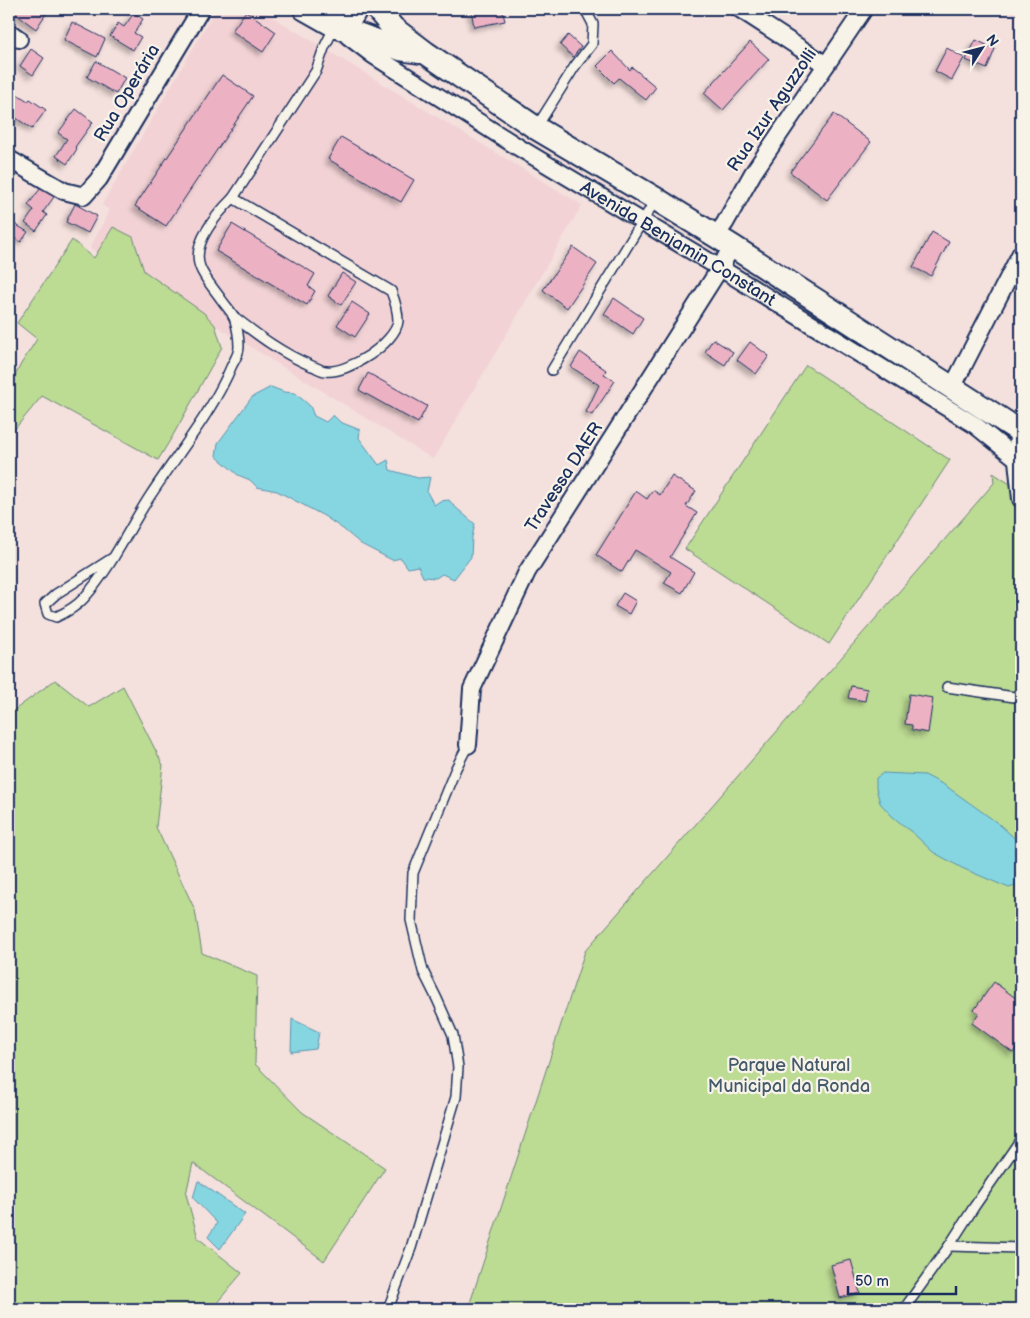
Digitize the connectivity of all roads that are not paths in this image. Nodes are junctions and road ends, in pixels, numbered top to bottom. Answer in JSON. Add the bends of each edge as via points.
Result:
{"nodes":[{"id":1,"x":201,"y":9,"type":"edge"},
{"id":2,"x":305,"y":9,"type":"edge"},
{"id":3,"x":356,"y":9,"type":"edge"},
{"id":4,"x":377,"y":9,"type":"edge"},
{"id":5,"x":585,"y":9,"type":"edge"},
{"id":6,"x":740,"y":9,"type":"edge"},
{"id":7,"x":864,"y":9,"type":"edge"},
{"id":8,"x":335,"y":26,"type":"junction"},
{"id":9,"x":426,"y":53,"type":"junction"},
{"id":10,"x":826,"y":65,"type":"junction"},
{"id":11,"x":536,"y":128,"type":"junction"},
{"id":12,"x":9,"y":159,"type":"edge"},
{"id":13,"x":233,"y":198,"type":"junction"},
{"id":14,"x":656,"y":199,"type":"junction"},
{"id":15,"x":643,"y":221,"type":"junction"},
{"id":16,"x":724,"y":241,"type":"junction"},
{"id":17,"x":1021,"y":253,"type":"edge"},
{"id":18,"x":720,"y":268,"type":"junction"},
{"id":19,"x":233,"y":316,"type":"junction"},
{"id":20,"x":552,"y":370,"type":"dead end"},
{"id":21,"x":952,"y":388,"type":"junction"},
{"id":22,"x":1020,"y":431,"type":"edge"},
{"id":23,"x":1019,"y":461,"type":"edge"},
{"id":24,"x":1021,"y":499,"type":"edge"},
{"id":25,"x":114,"y":557,"type":"junction"},
{"id":26,"x":947,"y":687,"type":"dead end"},
{"id":27,"x":1021,"y":698,"type":"edge"},
{"id":28,"x":468,"y":745,"type":"joint"},
{"id":29,"x":1021,"y":1139,"type":"edge"},
{"id":30,"x":949,"y":1246,"type":"junction"},
{"id":31,"x":1021,"y":1248,"type":"edge"},
{"id":32,"x":388,"y":1309,"type":"edge"},
{"id":33,"x":904,"y":1309,"type":"edge"}],
"edges":[{"from":1,"to":12,"type":"street","name":"Rua Operária","via":[[99,179],[84,196],[64,191]]},
{"from":2,"to":8,"type":"main road"},
{"from":3,"to":8,"type":"main road","via":[[352,16]]},
{"from":4,"to":9,"type":"main road","name":"Avenida Benjamin Constant","via":[[394,28]]},
{"from":5,"to":11,"type":"lane","via":[[592,24],[592,44]]},
{"from":6,"to":10,"type":"street"},
{"from":7,"to":10,"type":"street","name":"Rua Izur Aguzzolli"},
{"from":8,"to":9,"type":"main road","via":[[400,50]]},
{"from":8,"to":13,"type":"lane","via":[[316,71]]},
{"from":8,"to":15,"type":"street","name":"Avenida Benjamin Constant","via":[[373,55],[518,147]]},
{"from":9,"to":11,"type":"main road","name":"Avenida Benjamin Constant"},
{"from":10,"to":16,"type":"street","name":"Rua Izur Aguzzolli","via":[[753,173],[725,223]]},
{"from":11,"to":14,"type":"main road","name":"Avenida Benjamin Constant"},
{"from":13,"to":19,"type":"lane","via":[[219,212],[199,248],[200,266]]},
{"from":13,"to":19,"type":"lane","via":[[391,292],[397,306],[398,323],[388,341],[368,356],[344,370],[326,371],[292,358]]},
{"from":14,"to":15,"type":"lane"},
{"from":14,"to":16,"type":"main road","name":"Avenida Benjamin Constant"},
{"from":15,"to":18,"type":"street","name":"Avenida Benjamin Constant"},
{"from":15,"to":20,"type":"lane"},
{"from":16,"to":18,"type":"street","name":"Travessa DAER","via":[[725,258]]},
{"from":16,"to":21,"type":"main road","name":"Avenida Benjamin Constant"},
{"from":17,"to":21,"type":"street"},
{"from":18,"to":23,"type":"street","name":"Avenida Benjamin Constant","via":[[975,425]]},
{"from":18,"to":28,"type":"street","name":"Travessa DAER","via":[[526,572],[472,689]]},
{"from":19,"to":25,"type":"lane","via":[[239,349],[226,380]]},
{"from":21,"to":22,"type":"main road","name":"Avenida Benjamin Constant"},
{"from":22,"to":23,"type":"street"},
{"from":23,"to":24,"type":"street"},
{"from":25,"to":25,"type":"lane","via":[[88,594],[72,610],[56,617],[48,614],[45,604],[56,594]]},
{"from":26,"to":27,"type":"lane"},
{"from":28,"to":32,"type":"lane","via":[[413,873],[411,920],[423,971],[453,1035],[458,1068],[456,1097],[411,1248]]},
{"from":29,"to":30,"type":"lane"},
{"from":30,"to":31,"type":"lane"},
{"from":30,"to":33,"type":"lane"}]}
